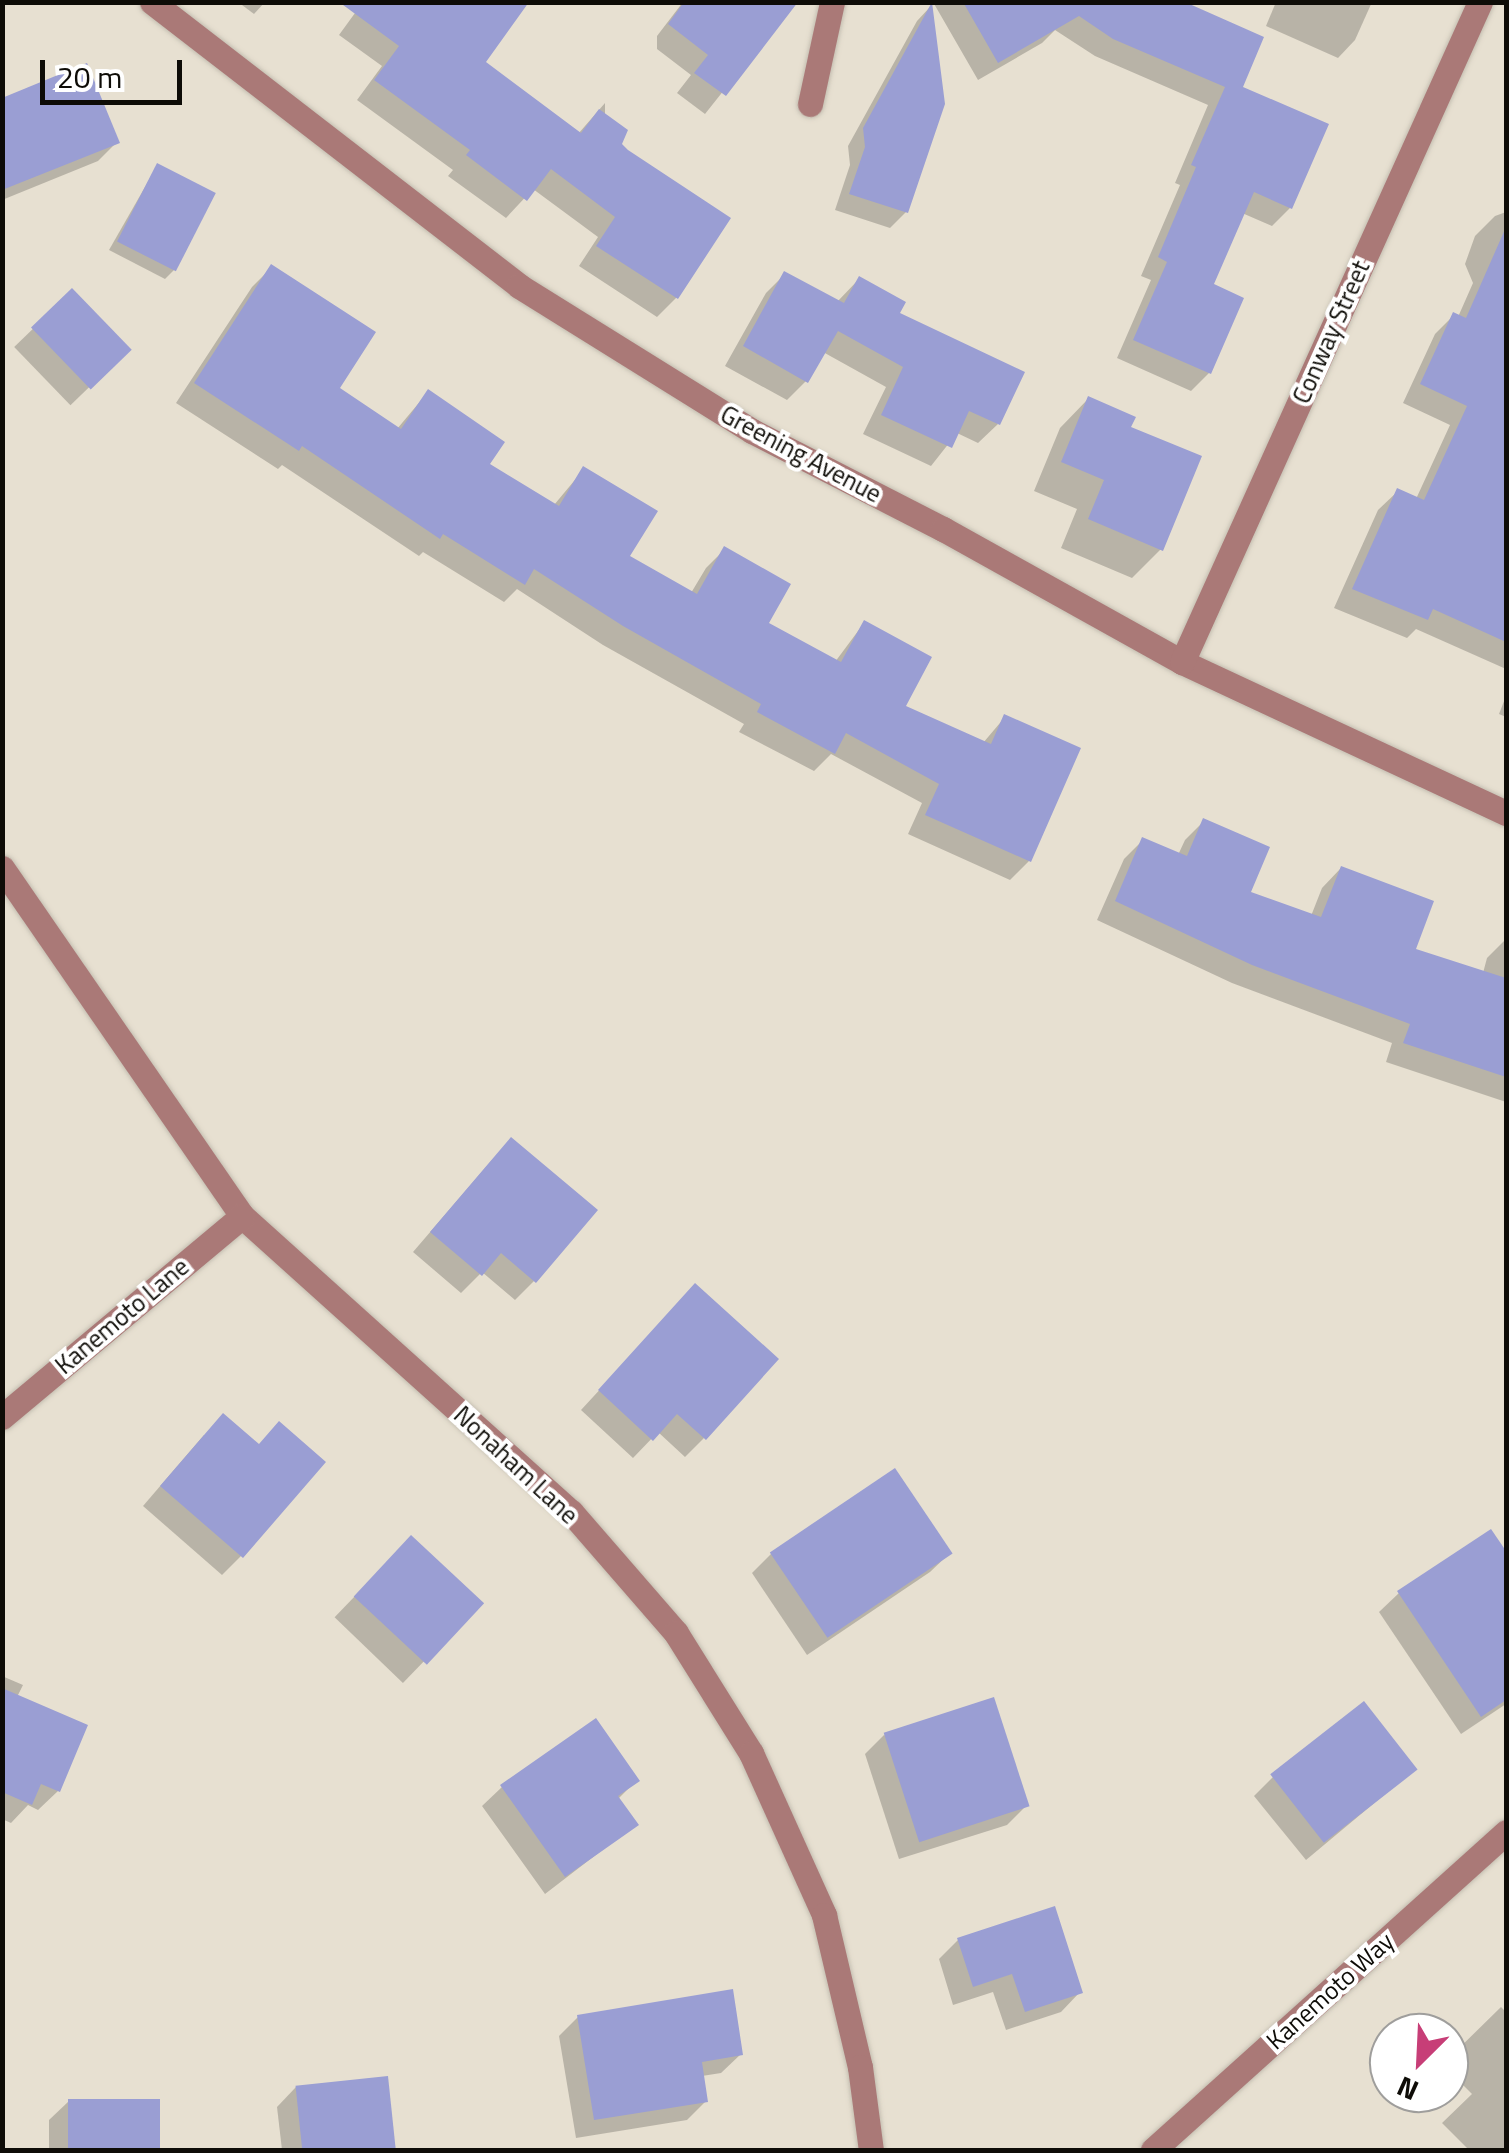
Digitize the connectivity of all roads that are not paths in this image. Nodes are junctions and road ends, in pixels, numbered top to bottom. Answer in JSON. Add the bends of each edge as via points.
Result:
{"nodes":[{"id":1,"x":152,"y":2,"type":"edge"},
{"id":2,"x":832,"y":2,"type":"edge"},
{"id":3,"x":1480,"y":2,"type":"edge"},
{"id":4,"x":810,"y":104,"type":"dead end"},
{"id":5,"x":1182,"y":662,"type":"junction"},
{"id":6,"x":1506,"y":813,"type":"edge"},
{"id":7,"x":2,"y":868,"type":"edge"},
{"id":8,"x":242,"y":1216,"type":"junction"},
{"id":9,"x":2,"y":1418,"type":"edge"},
{"id":10,"x":1506,"y":1832,"type":"edge"},
{"id":11,"x":871,"y":2150,"type":"edge"},
{"id":12,"x":1154,"y":2150,"type":"edge"}],
"edges":[{"from":1,"to":5,"type":"street","name":"Greening Avenue","via":[[519,286],[752,431]]},
{"from":2,"to":4,"type":"street"},
{"from":3,"to":5,"type":"street","name":"Conway Street"},
{"from":5,"to":6,"type":"street","name":"Greening Avenue"},
{"from":7,"to":8,"type":"street","name":"Nonaham Lane"},
{"from":8,"to":9,"type":"street","name":"Kanemoto Lane"},
{"from":8,"to":11,"type":"street","name":"Nonaham Lane","via":[[571,1512],[676,1633],[751,1754],[824,1915],[860,2067]]},
{"from":10,"to":12,"type":"street","name":"Kanemoto Way"}]}
